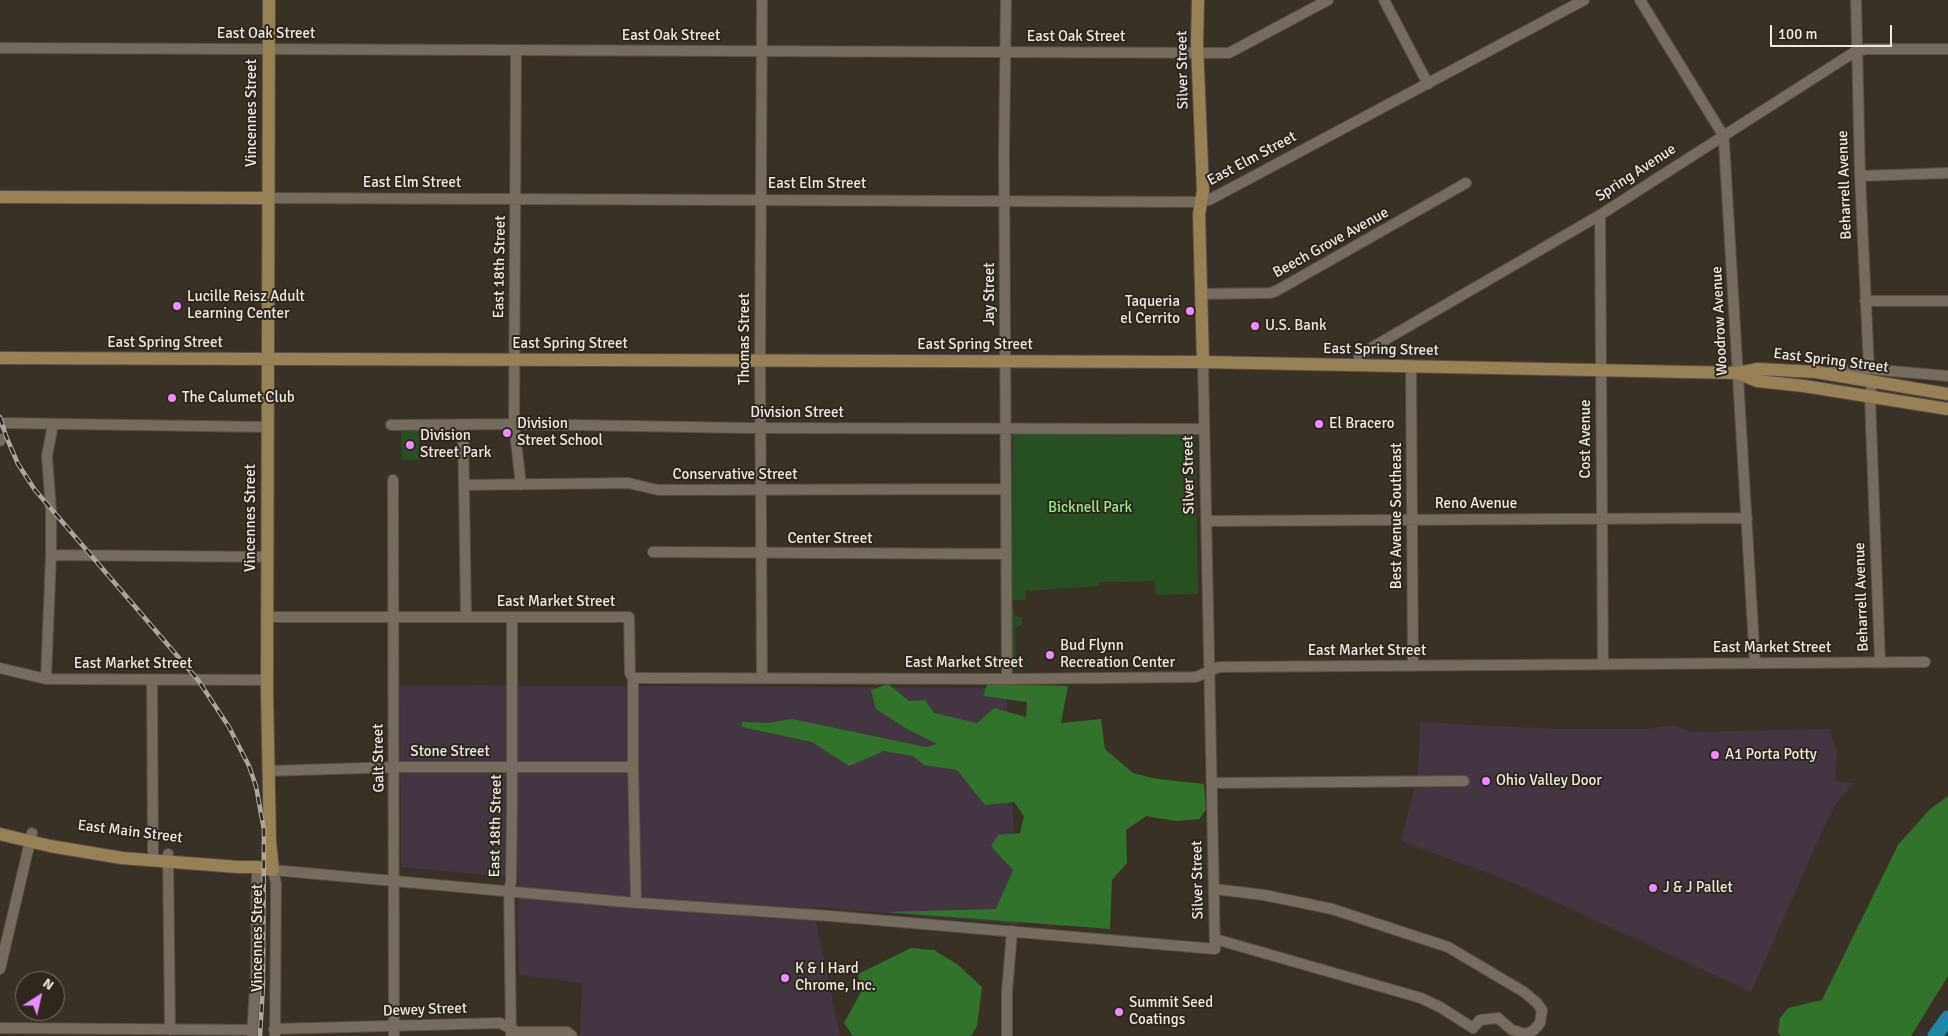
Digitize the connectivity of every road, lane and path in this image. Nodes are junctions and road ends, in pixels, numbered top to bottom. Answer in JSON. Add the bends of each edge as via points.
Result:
{"nodes":[{"id":1,"x":269,"y":0,"type":"edge"},
{"id":2,"x":762,"y":0,"type":"edge"},
{"id":3,"x":1006,"y":0,"type":"edge"},
{"id":4,"x":1199,"y":0,"type":"edge"},
{"id":5,"x":1328,"y":0,"type":"edge"},
{"id":6,"x":1384,"y":0,"type":"edge"},
{"id":7,"x":1584,"y":0,"type":"edge"},
{"id":8,"x":1640,"y":0,"type":"edge"},
{"id":9,"x":1856,"y":0,"type":"edge"},
{"id":10,"x":0,"y":48,"type":"edge"},
{"id":11,"x":268,"y":48,"type":"junction"},
{"id":12,"x":1948,"y":49,"type":"edge"},
{"id":13,"x":516,"y":50,"type":"junction"},
{"id":14,"x":761,"y":51,"type":"junction"},
{"id":15,"x":1856,"y":51,"type":"junction"},
{"id":16,"x":1004,"y":52,"type":"junction"},
{"id":17,"x":1198,"y":53,"type":"junction"},
{"id":18,"x":1428,"y":84,"type":"junction"},
{"id":19,"x":1722,"y":135,"type":"junction"},
{"id":20,"x":1948,"y":173,"type":"edge"},
{"id":21,"x":1860,"y":176,"type":"junction"},
{"id":22,"x":1466,"y":183,"type":"dead end"},
{"id":23,"x":0,"y":198,"type":"edge"},
{"id":24,"x":267,"y":198,"type":"junction"},
{"id":25,"x":516,"y":199,"type":"junction"},
{"id":26,"x":761,"y":200,"type":"junction"},
{"id":27,"x":1005,"y":201,"type":"junction"},
{"id":28,"x":1201,"y":202,"type":"junction"},
{"id":29,"x":1600,"y":215,"type":"junction"},
{"id":30,"x":1200,"y":294,"type":"junction"},
{"id":31,"x":1865,"y":301,"type":"junction"},
{"id":32,"x":1948,"y":301,"type":"edge"},
{"id":33,"x":0,"y":358,"type":"edge"},
{"id":34,"x":268,"y":360,"type":"junction"},
{"id":35,"x":513,"y":360,"type":"junction"},
{"id":36,"x":760,"y":361,"type":"junction"},
{"id":37,"x":1006,"y":361,"type":"junction"},
{"id":38,"x":1202,"y":362,"type":"junction"},
{"id":39,"x":1359,"y":366,"type":"junction"},
{"id":40,"x":1411,"y":367,"type":"junction"},
{"id":41,"x":1601,"y":370,"type":"junction"},
{"id":42,"x":1738,"y":373,"type":"junction"},
{"id":43,"x":1870,"y":375,"type":"junction"},
{"id":44,"x":1948,"y":376,"type":"edge"},
{"id":45,"x":1948,"y":394,"type":"edge"},
{"id":46,"x":1870,"y":396,"type":"junction"},
{"id":47,"x":1948,"y":409,"type":"edge"},
{"id":48,"x":0,"y":423,"type":"edge"},
{"id":49,"x":53,"y":424,"type":"junction"},
{"id":50,"x":514,"y":424,"type":"junction"},
{"id":51,"x":391,"y":425,"type":"dead end"},
{"id":52,"x":463,"y":425,"type":"junction"},
{"id":53,"x":268,"y":427,"type":"junction"},
{"id":54,"x":760,"y":428,"type":"junction"},
{"id":55,"x":1005,"y":428,"type":"junction"},
{"id":56,"x":1204,"y":429,"type":"junction"},
{"id":57,"x":392,"y":480,"type":"dead end"},
{"id":58,"x":521,"y":485,"type":"junction"},
{"id":59,"x":464,"y":486,"type":"junction"},
{"id":60,"x":1006,"y":489,"type":"junction"},
{"id":61,"x":762,"y":490,"type":"junction"},
{"id":62,"x":1747,"y":518,"type":"junction"},
{"id":63,"x":1602,"y":519,"type":"junction"},
{"id":64,"x":1412,"y":520,"type":"junction"},
{"id":65,"x":1206,"y":521,"type":"junction"},
{"id":66,"x":653,"y":552,"type":"dead end"},
{"id":67,"x":762,"y":554,"type":"junction"},
{"id":68,"x":1006,"y":554,"type":"junction"},
{"id":69,"x":51,"y":556,"type":"junction"},
{"id":70,"x":267,"y":557,"type":"junction"},
{"id":71,"x":268,"y":617,"type":"junction"},
{"id":72,"x":392,"y":617,"type":"junction"},
{"id":73,"x":466,"y":617,"type":"junction"},
{"id":74,"x":512,"y":617,"type":"junction"},
{"id":75,"x":1880,"y":662,"type":"junction"},
{"id":76,"x":1925,"y":662,"type":"dead end"},
{"id":77,"x":1755,"y":663,"type":"junction"},
{"id":78,"x":1603,"y":664,"type":"junction"},
{"id":79,"x":1413,"y":666,"type":"junction"},
{"id":80,"x":0,"y":668,"type":"edge"},
{"id":81,"x":1209,"y":671,"type":"junction"},
{"id":82,"x":633,"y":678,"type":"junction"},
{"id":83,"x":762,"y":678,"type":"junction"},
{"id":84,"x":46,"y":679,"type":"junction"},
{"id":85,"x":1007,"y":679,"type":"junction"},
{"id":86,"x":152,"y":680,"type":"junction"},
{"id":87,"x":267,"y":680,"type":"junction"},
{"id":88,"x":394,"y":767,"type":"junction"},
{"id":89,"x":632,"y":767,"type":"junction"},
{"id":90,"x":512,"y":768,"type":"junction"},
{"id":91,"x":268,"y":771,"type":"junction"},
{"id":92,"x":1464,"y":781,"type":"dead end"},
{"id":93,"x":1212,"y":783,"type":"junction"},
{"id":94,"x":0,"y":826,"type":"edge"},
{"id":95,"x":0,"y":834,"type":"edge"},
{"id":96,"x":31,"y":837,"type":"junction"},
{"id":97,"x":153,"y":856,"type":"junction"},
{"id":98,"x":168,"y":858,"type":"junction"},
{"id":99,"x":257,"y":867,"type":"junction"},
{"id":100,"x":273,"y":870,"type":"junction"},
{"id":101,"x":394,"y":880,"type":"junction"},
{"id":102,"x":1214,"y":889,"type":"junction"},
{"id":103,"x":509,"y":890,"type":"junction"},
{"id":104,"x":636,"y":902,"type":"junction"},
{"id":105,"x":1012,"y":932,"type":"junction"},
{"id":106,"x":1215,"y":939,"type":"junction"},
{"id":107,"x":0,"y":969,"type":"edge"},
{"id":108,"x":0,"y":1028,"type":"edge"},
{"id":109,"x":170,"y":1030,"type":"junction"},
{"id":110,"x":394,"y":1031,"type":"edge"},
{"id":111,"x":252,"y":1033,"type":"edge"},
{"id":112,"x":274,"y":1033,"type":"edge"},
{"id":113,"x":511,"y":1033,"type":"edge"},
{"id":114,"x":572,"y":1036,"type":"edge"},
{"id":115,"x":1007,"y":1036,"type":"edge"}],
"edges":[{"from":1,"to":11,"type":"main road","name":"Vincennes Street"},
{"from":2,"to":14,"type":"street","name":"Thomas Street"},
{"from":3,"to":16,"type":"street","name":"Jay Street"},
{"from":4,"to":17,"type":"main road","name":"Silver Street"},
{"from":5,"to":17,"type":"street","name":"East Oak Street","via":[[1229,53]]},
{"from":6,"to":18,"type":"street"},
{"from":7,"to":18,"type":"street","name":"East Elm Street"},
{"from":8,"to":19,"type":"street","name":"Woodrow Avenue"},
{"from":9,"to":15,"type":"street","name":"Beharrell Avenue"},
{"from":10,"to":11,"type":"street","name":"East Oak Street"},
{"from":11,"to":13,"type":"street","name":"East Oak Street"},
{"from":11,"to":24,"type":"main road","name":"Vincennes Street"},
{"from":12,"to":15,"type":"street","name":"Spring Avenue"},
{"from":13,"to":14,"type":"street","name":"East Oak Street"},
{"from":13,"to":25,"type":"street","name":"East 18th Street"},
{"from":14,"to":16,"type":"street","name":"East Oak Street"},
{"from":14,"to":26,"type":"street","name":"Thomas Street"},
{"from":15,"to":19,"type":"street","name":"Spring Avenue"},
{"from":15,"to":21,"type":"street","name":"Beharrell Avenue"},
{"from":16,"to":17,"type":"street","name":"East Oak Street"},
{"from":16,"to":27,"type":"street","name":"Jay Street"},
{"from":17,"to":28,"type":"main road","name":"Silver Street"},
{"from":18,"to":28,"type":"street","name":"East Elm Street"},
{"from":19,"to":29,"type":"street","name":"Spring Avenue"},
{"from":19,"to":42,"type":"street","name":"Woodrow Avenue"},
{"from":20,"to":21,"type":"street"},
{"from":21,"to":31,"type":"street","name":"Beharrell Avenue"},
{"from":22,"to":30,"type":"street","name":"Beech Grove Avenue","via":[[1276,291]]},
{"from":23,"to":24,"type":"main road","name":"East Elm Street"},
{"from":24,"to":25,"type":"street","name":"East Elm Street"},
{"from":24,"to":34,"type":"main road","name":"Vincennes Street"},
{"from":25,"to":26,"type":"street","name":"East Elm Street"},
{"from":25,"to":35,"type":"street","name":"East 18th Street"},
{"from":26,"to":27,"type":"street","name":"East Elm Street"},
{"from":26,"to":36,"type":"street","name":"Thomas Street"},
{"from":27,"to":28,"type":"street","name":"East Elm Street"},
{"from":27,"to":37,"type":"street","name":"Jay Street"},
{"from":28,"to":30,"type":"main road","name":"Silver Street"},
{"from":29,"to":39,"type":"street","name":"Spring Avenue","via":[[1359,355]]},
{"from":29,"to":41,"type":"street","name":"Cost Avenue"},
{"from":30,"to":38,"type":"main road","name":"Silver Street"},
{"from":31,"to":32,"type":"street"},
{"from":31,"to":43,"type":"street","name":"Beharrell Avenue"},
{"from":33,"to":34,"type":"main road","name":"East Spring Street"},
{"from":34,"to":35,"type":"main road","name":"East Spring Street"},
{"from":34,"to":53,"type":"main road","name":"Vincennes Street"},
{"from":35,"to":36,"type":"main road","name":"East Spring Street"},
{"from":35,"to":50,"type":"street","name":"East 18th Street"},
{"from":36,"to":37,"type":"main road","name":"East Spring Street"},
{"from":36,"to":54,"type":"street","name":"Thomas Street"},
{"from":37,"to":38,"type":"main road","name":"East Spring Street"},
{"from":37,"to":55,"type":"street","name":"Jay Street"},
{"from":38,"to":39,"type":"main road","name":"East Spring Street"},
{"from":38,"to":56,"type":"street","name":"Silver Street"},
{"from":39,"to":40,"type":"main road","name":"East Spring Street"},
{"from":40,"to":41,"type":"main road","name":"East Spring Street"},
{"from":40,"to":64,"type":"street","name":"Best Avenue Southeast"},
{"from":41,"to":42,"type":"main road","name":"East Spring Street"},
{"from":41,"to":63,"type":"street","name":"Cost Avenue"},
{"from":42,"to":43,"type":"main road","name":"East Spring Street","via":[[1758,369]]},
{"from":42,"to":46,"type":"main road","via":[[1757,380]]},
{"from":42,"to":62,"type":"street","name":"Woodrow Avenue"},
{"from":43,"to":44,"type":"street"},
{"from":43,"to":45,"type":"main road","name":"East Spring Street"},
{"from":43,"to":46,"type":"street","name":"Beharrell Avenue"},
{"from":46,"to":47,"type":"main road"},
{"from":46,"to":75,"type":"street","name":"Beharrell Avenue"},
{"from":48,"to":49,"type":"street"},
{"from":49,"to":53,"type":"street"},
{"from":49,"to":69,"type":"street","via":[[47,456]]},
{"from":50,"to":52,"type":"street","name":"Division Street"},
{"from":50,"to":54,"type":"street","name":"Division Street"},
{"from":50,"to":58,"type":"street","name":"East 18th Street"},
{"from":51,"to":52,"type":"street","name":"Division Street"},
{"from":52,"to":59,"type":"street"},
{"from":53,"to":70,"type":"main road","name":"Vincennes Street"},
{"from":54,"to":55,"type":"street","name":"Division Street"},
{"from":54,"to":61,"type":"street","name":"Thomas Street"},
{"from":55,"to":56,"type":"street","name":"Division Street"},
{"from":55,"to":60,"type":"street","name":"Jay Street"},
{"from":56,"to":65,"type":"street","name":"Silver Street"},
{"from":57,"to":72,"type":"street","name":"Galt Street"},
{"from":58,"to":59,"type":"street","name":"Conservative Street"},
{"from":58,"to":61,"type":"street","name":"Conservative Street","via":[[628,484],[658,490]]},
{"from":59,"to":73,"type":"street"},
{"from":60,"to":61,"type":"street","name":"Conservative Street"},
{"from":60,"to":68,"type":"street","name":"Jay Street"},
{"from":61,"to":67,"type":"street","name":"Thomas Street"},
{"from":62,"to":63,"type":"street","name":"Reno Avenue"},
{"from":62,"to":77,"type":"street","name":"Woodrow Avenue"},
{"from":63,"to":64,"type":"street","name":"Reno Avenue"},
{"from":63,"to":78,"type":"street","name":"Cost Avenue"},
{"from":64,"to":65,"type":"street","name":"Reno Avenue"},
{"from":64,"to":79,"type":"street","name":"Best Avenue Southeast"},
{"from":65,"to":81,"type":"street","name":"Silver Street"},
{"from":66,"to":67,"type":"street","name":"Center Street"},
{"from":67,"to":68,"type":"street","name":"Center Street"},
{"from":67,"to":83,"type":"street","name":"Thomas Street"},
{"from":68,"to":85,"type":"street","name":"Jay Street"},
{"from":69,"to":70,"type":"street"},
{"from":69,"to":84,"type":"street"},
{"from":70,"to":71,"type":"main road","name":"Vincennes Street"},
{"from":71,"to":72,"type":"street","name":"East Market Street"},
{"from":71,"to":87,"type":"main road","name":"Vincennes Street"},
{"from":72,"to":73,"type":"street","name":"East Market Street"},
{"from":72,"to":88,"type":"street","name":"Galt Street"},
{"from":73,"to":74,"type":"street","name":"East Market Street"},
{"from":74,"to":82,"type":"street","name":"East Market Street","via":[[628,617],[629,665]]},
{"from":74,"to":90,"type":"street","name":"East 18th Street"},
{"from":75,"to":76,"type":"street","name":"East Market Street"},
{"from":75,"to":77,"type":"street","name":"East Market Street"},
{"from":77,"to":78,"type":"street","name":"East Market Street"},
{"from":78,"to":79,"type":"street","name":"East Market Street"},
{"from":79,"to":81,"type":"street","name":"East Market Street","via":[[1219,667]]},
{"from":80,"to":84,"type":"street","name":"East Market Street"},
{"from":81,"to":85,"type":"street","name":"East Market Street","via":[[1196,677]]},
{"from":81,"to":93,"type":"street","name":"Silver Street"},
{"from":82,"to":83,"type":"street","name":"East Market Street"},
{"from":82,"to":89,"type":"street"},
{"from":83,"to":85,"type":"street","name":"East Market Street"},
{"from":84,"to":86,"type":"street","name":"East Market Street"},
{"from":86,"to":87,"type":"street","name":"East Market Street"},
{"from":86,"to":97,"type":"street"},
{"from":87,"to":91,"type":"main road","name":"Vincennes Street"},
{"from":88,"to":90,"type":"street","name":"Stone Street"},
{"from":88,"to":91,"type":"street","name":"Stone Street"},
{"from":88,"to":101,"type":"street","name":"Galt Street"},
{"from":89,"to":90,"type":"street","name":"Stone Street"},
{"from":89,"to":104,"type":"street"},
{"from":90,"to":103,"type":"street","name":"East 18th Street","via":[[512,872]]},
{"from":91,"to":100,"type":"main road","name":"Vincennes Street"},
{"from":92,"to":93,"type":"street"},
{"from":93,"to":102,"type":"street","name":"Silver Street"},
{"from":94,"to":96,"type":"main road","name":"East Main Street"},
{"from":95,"to":96,"type":"main road","name":"East Main Street"},
{"from":96,"to":97,"type":"main road","name":"East Main Street","via":[[97,855]]},
{"from":96,"to":107,"type":"street"},
{"from":97,"to":98,"type":"main road","name":"East Main Street"},
{"from":98,"to":99,"type":"main road","name":"East Main Street"},
{"from":98,"to":109,"type":"street"},
{"from":99,"to":100,"type":"main road","name":"East Main Street"},
{"from":99,"to":111,"type":"street","name":"Vincennes Street"},
{"from":100,"to":101,"type":"street"},
{"from":100,"to":112,"type":"street","name":"Vincennes Street","via":[[276,883]]},
{"from":101,"to":103,"type":"street"},
{"from":101,"to":110,"type":"street","name":"Galt Street"},
{"from":102,"to":106,"type":"street","name":"Silver Street"},
{"from":102,"to":106,"type":"street","via":[[1332,909],[1448,947],[1524,992],[1542,1010],[1540,1023],[1526,1034],[1512,1030],[1498,1018],[1480,1020],[1473,1028],[1421,998]]},
{"from":103,"to":104,"type":"street"},
{"from":103,"to":113,"type":"street","name":"East 18th Street"},
{"from":104,"to":105,"type":"street"},
{"from":105,"to":106,"type":"street","name":"Silver Street","via":[[1215,950]]},
{"from":105,"to":115,"type":"street"},
{"from":108,"to":109,"type":"street"},
{"from":109,"to":111,"type":"street"},
{"from":110,"to":112,"type":"street","name":"Dewey Street"},
{"from":110,"to":113,"type":"street","name":"Dewey Street","via":[[500,1023]]},
{"from":113,"to":114,"type":"street","name":"Dewey Street","via":[[567,1032]]}]}
